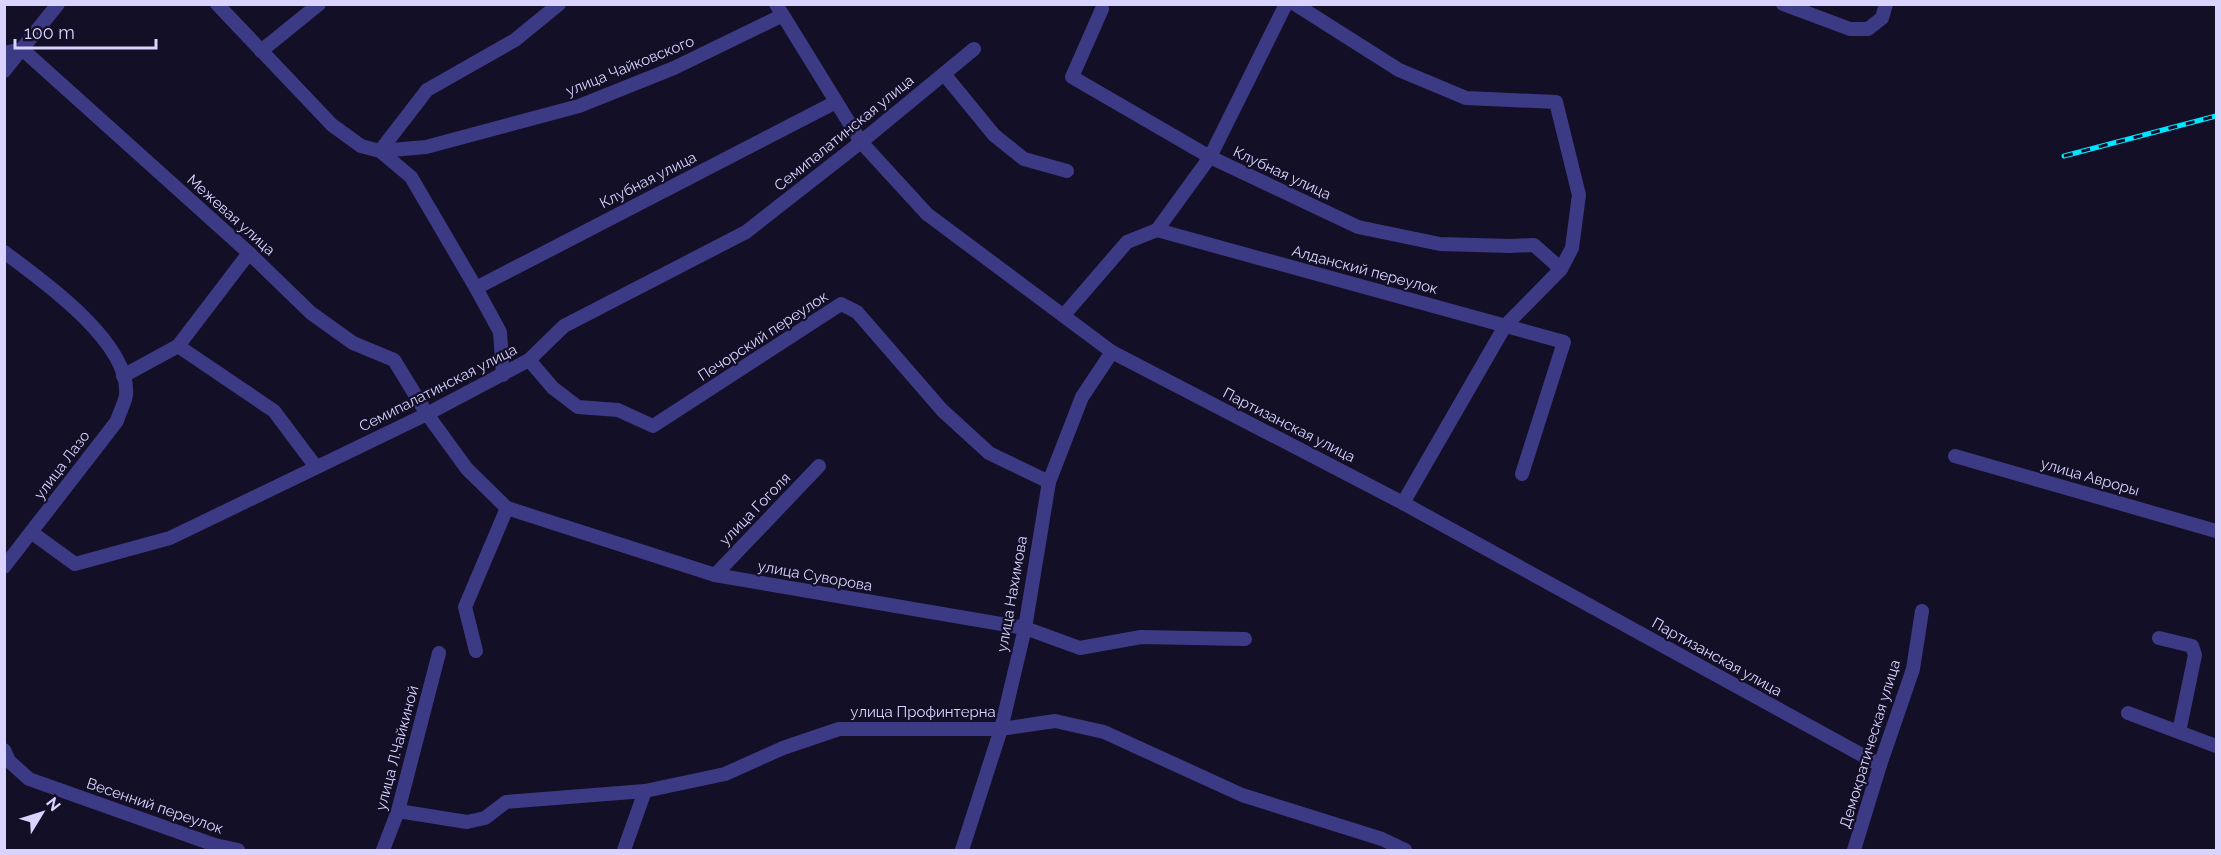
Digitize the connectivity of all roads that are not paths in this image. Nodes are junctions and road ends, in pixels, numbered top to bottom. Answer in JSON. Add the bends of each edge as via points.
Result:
{"nodes":[{"id":1,"x":58,"y":4,"type":"edge"},
{"id":2,"x":217,"y":4,"type":"edge"},
{"id":3,"x":320,"y":4,"type":"edge"},
{"id":4,"x":559,"y":4,"type":"edge"},
{"id":5,"x":1286,"y":4,"type":"edge"},
{"id":6,"x":1295,"y":4,"type":"edge"},
{"id":7,"x":1784,"y":4,"type":"edge"},
{"id":8,"x":1886,"y":4,"type":"edge"},
{"id":9,"x":1102,"y":9,"type":"dead end"},
{"id":10,"x":779,"y":10,"type":"edge"},
{"id":11,"x":1318,"y":11,"type":"edge"},
{"id":12,"x":22,"y":49,"type":"junction"},
{"id":13,"x":974,"y":49,"type":"dead end"},
{"id":14,"x":261,"y":51,"type":"junction"},
{"id":15,"x":4,"y":53,"type":"edge"},
{"id":16,"x":4,"y":71,"type":"edge"},
{"id":17,"x":944,"y":74,"type":"junction"},
{"id":18,"x":836,"y":102,"type":"junction"},
{"id":19,"x":861,"y":142,"type":"junction"},
{"id":20,"x":380,"y":151,"type":"junction"},
{"id":21,"x":1210,"y":157,"type":"junction"},
{"id":22,"x":1067,"y":171,"type":"dead end"},
{"id":23,"x":1157,"y":230,"type":"junction"},
{"id":24,"x":4,"y":252,"type":"edge"},
{"id":25,"x":249,"y":253,"type":"junction"},
{"id":26,"x":1561,"y":269,"type":"junction"},
{"id":27,"x":476,"y":288,"type":"junction"},
{"id":28,"x":1064,"y":315,"type":"junction"},
{"id":29,"x":1505,"y":326,"type":"junction"},
{"id":30,"x":178,"y":346,"type":"junction"},
{"id":31,"x":1112,"y":352,"type":"junction"},
{"id":32,"x":529,"y":360,"type":"junction"},
{"id":33,"x":503,"y":375,"type":"junction"},
{"id":34,"x":123,"y":376,"type":"junction"},
{"id":35,"x":427,"y":414,"type":"junction"},
{"id":36,"x":1955,"y":456,"type":"dead end"},
{"id":37,"x":819,"y":466,"type":"dead end"},
{"id":38,"x":316,"y":467,"type":"junction"},
{"id":39,"x":1522,"y":474,"type":"dead end"},
{"id":40,"x":1049,"y":482,"type":"junction"},
{"id":41,"x":1403,"y":503,"type":"junction"},
{"id":42,"x":507,"y":508,"type":"junction"},
{"id":43,"x":2217,"y":531,"type":"edge"},
{"id":44,"x":31,"y":532,"type":"junction"},
{"id":45,"x":4,"y":567,"type":"edge"},
{"id":46,"x":715,"y":575,"type":"junction"},
{"id":47,"x":1922,"y":611,"type":"dead end"},
{"id":48,"x":1025,"y":628,"type":"junction"},
{"id":49,"x":2159,"y":638,"type":"dead end"},
{"id":50,"x":1245,"y":639,"type":"dead end"},
{"id":51,"x":476,"y":651,"type":"dead end"},
{"id":52,"x":439,"y":653,"type":"dead end"},
{"id":53,"x":2128,"y":713,"type":"dead end"},
{"id":54,"x":1000,"y":729,"type":"junction"},
{"id":55,"x":2179,"y":732,"type":"junction"},
{"id":56,"x":2217,"y":746,"type":"edge"},
{"id":57,"x":4,"y":750,"type":"edge"},
{"id":58,"x":1880,"y":765,"type":"junction"},
{"id":59,"x":645,"y":790,"type":"junction"},
{"id":60,"x":398,"y":811,"type":"junction"},
{"id":61,"x":238,"y":850,"type":"edge"},
{"id":62,"x":383,"y":850,"type":"edge"},
{"id":63,"x":624,"y":850,"type":"edge"},
{"id":64,"x":962,"y":850,"type":"edge"},
{"id":65,"x":1405,"y":850,"type":"edge"},
{"id":66,"x":1854,"y":850,"type":"edge"}],
"edges":[{"from":1,"to":12,"type":"street"},
{"from":2,"to":14,"type":"street"},
{"from":3,"to":14,"type":"street"},
{"from":4,"to":20,"type":"street","via":[[515,40],[427,90]]},
{"from":5,"to":21,"type":"street"},
{"from":6,"to":11,"type":"street"},
{"from":7,"to":8,"type":"street","via":[[1850,29],[1868,29],[1882,18]]},
{"from":9,"to":21,"type":"street","name":"Клубная улица","via":[[1072,77]]},
{"from":10,"to":18,"type":"street","name":"Партизанская улица"},
{"from":10,"to":20,"type":"street","name":"улица Чайковского","via":[[674,68],[579,106],[426,147]]},
{"from":11,"to":26,"type":"street","via":[[1399,70],[1466,98],[1556,102],[1579,195],[1572,248]]},
{"from":12,"to":15,"type":"street"},
{"from":12,"to":16,"type":"street"},
{"from":12,"to":25,"type":"street","name":"Межевая улица"},
{"from":13,"to":17,"type":"street","name":"Семипалатинская улица"},
{"from":14,"to":20,"type":"street","via":[[332,124],[361,146]]},
{"from":17,"to":19,"type":"street","name":"Семипалатинская улица"},
{"from":17,"to":22,"type":"street","via":[[994,135],[1024,159]]},
{"from":18,"to":19,"type":"street","name":"Партизанская улица"},
{"from":18,"to":27,"type":"street","name":"Клубная улица"},
{"from":19,"to":28,"type":"street","name":"Партизанская улица","via":[[927,214]]},
{"from":19,"to":32,"type":"street","name":"Семипалатинская улица","via":[[746,232],[564,326]]},
{"from":20,"to":27,"type":"street","via":[[411,177]]},
{"from":21,"to":23,"type":"street"},
{"from":21,"to":26,"type":"street","name":"Клубная улица","via":[[1358,227],[1440,244],[1534,245]]},
{"from":23,"to":28,"type":"street","via":[[1127,243]]},
{"from":23,"to":29,"type":"street","name":"Алданский переулок"},
{"from":24,"to":34,"type":"street","via":[[92,323],[121,365]]},
{"from":25,"to":30,"type":"street"},
{"from":25,"to":35,"type":"street","name":"Межевая улица","via":[[311,313],[353,342],[394,360]]},
{"from":26,"to":29,"type":"street"},
{"from":27,"to":33,"type":"street","via":[[500,332]]},
{"from":28,"to":31,"type":"street","name":"Партизанская улица"},
{"from":29,"to":39,"type":"street","name":"Алданский переулок","via":[[1564,342]]},
{"from":29,"to":41,"type":"street"},
{"from":30,"to":34,"type":"street"},
{"from":30,"to":38,"type":"street","via":[[274,411]]},
{"from":31,"to":40,"type":"street","name":"улица Нахимова","via":[[1082,397]]},
{"from":31,"to":41,"type":"street","name":"Партизанская улица"},
{"from":32,"to":33,"type":"street","name":"Семипалатинская улица"},
{"from":32,"to":40,"type":"street","name":"Печорский переулок","via":[[553,388],[578,407],[618,410],[653,426],[841,304],[857,312],[942,410],[989,453]]},
{"from":33,"to":35,"type":"street","name":"Семипалатинская улица"},
{"from":34,"to":44,"type":"street","name":"улица Лазо","via":[[126,394],[117,421]]},
{"from":35,"to":38,"type":"street","name":"Семипалатинская улица"},
{"from":35,"to":42,"type":"street","name":"улица Суворова","via":[[467,469]]},
{"from":36,"to":43,"type":"street","name":"улица Авроры"},
{"from":37,"to":46,"type":"street","name":"улица Гоголя"},
{"from":38,"to":44,"type":"street","name":"Семипалатинская улица","via":[[170,538],[75,564]]},
{"from":40,"to":48,"type":"street","name":"улица Нахимова"},
{"from":41,"to":58,"type":"street","name":"Партизанская улица"},
{"from":42,"to":46,"type":"street","name":"улица Суворова"},
{"from":42,"to":51,"type":"street","via":[[465,607]]},
{"from":44,"to":45,"type":"street","name":"улица Лазо"},
{"from":46,"to":48,"type":"street","name":"улица Суворова"},
{"from":47,"to":58,"type":"street","name":"Демократическая улица","via":[[1912,669]]},
{"from":48,"to":50,"type":"street","name":"улица Суворова","via":[[1080,648],[1141,637]]},
{"from":48,"to":54,"type":"street","name":"улица Нахимова"},
{"from":49,"to":55,"type":"street","via":[[2192,646],[2196,655]]},
{"from":52,"to":60,"type":"street","name":"улица Л.Чайкиной"},
{"from":53,"to":55,"type":"street"},
{"from":54,"to":59,"type":"street","name":"улица Профинтерна","via":[[839,729],[725,774]]},
{"from":54,"to":64,"type":"street","name":"улица Нахимова"},
{"from":54,"to":65,"type":"street","name":"улица Профинтерна","via":[[1055,721],[1104,732],[1242,795],[1382,839]]},
{"from":55,"to":56,"type":"street"},
{"from":57,"to":61,"type":"street","name":"Весенний переулок","via":[[9,761],[29,779]]},
{"from":58,"to":66,"type":"street","name":"Демократическая улица"},
{"from":59,"to":60,"type":"street","name":"улица Профинтерна","via":[[506,802],[485,818],[467,822]]},
{"from":59,"to":63,"type":"street"},
{"from":60,"to":62,"type":"street","name":"улица Л.Чайкиной"}]}
